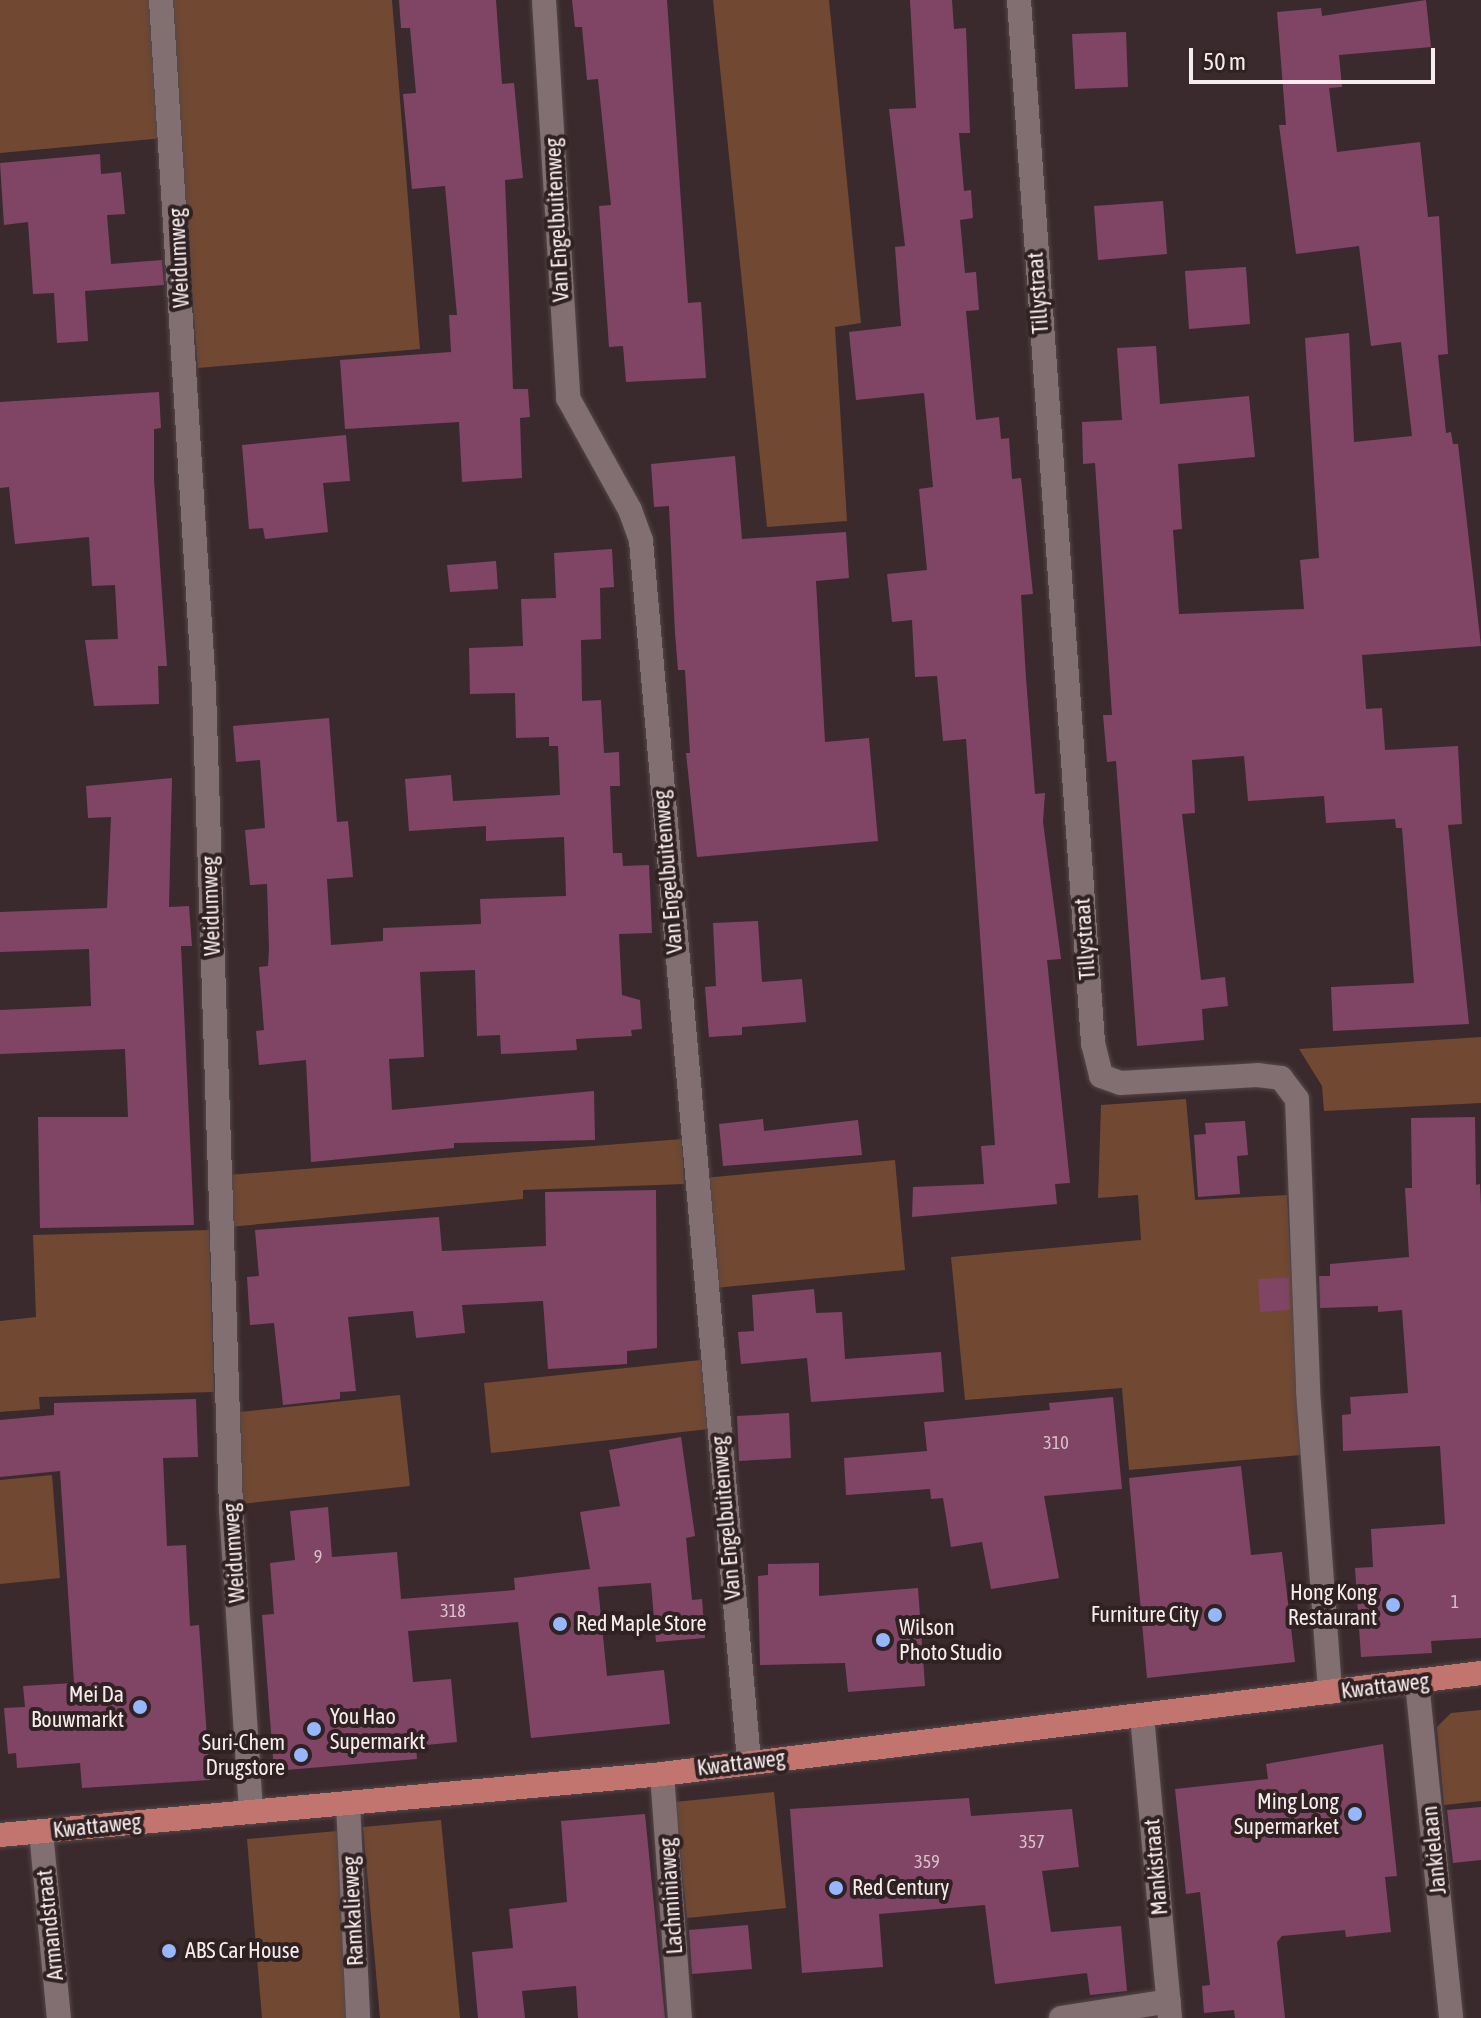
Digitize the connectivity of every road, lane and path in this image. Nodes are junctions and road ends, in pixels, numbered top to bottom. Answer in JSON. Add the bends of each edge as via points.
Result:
{"nodes":[{"id":1,"x":161,"y":0,"type":"edge"},
{"id":2,"x":544,"y":0,"type":"edge"},
{"id":3,"x":1019,"y":0,"type":"edge"},
{"id":4,"x":1481,"y":1673,"type":"edge"},
{"id":5,"x":1417,"y":1682,"type":"junction"},
{"id":6,"x":1330,"y":1692,"type":"junction"},
{"id":7,"x":1142,"y":1716,"type":"junction"},
{"id":8,"x":749,"y":1761,"type":"junction"},
{"id":9,"x":662,"y":1774,"type":"junction"},
{"id":10,"x":348,"y":1803,"type":"junction"},
{"id":11,"x":251,"y":1812,"type":"junction"},
{"id":12,"x":41,"y":1832,"type":"junction"},
{"id":13,"x":0,"y":1835,"type":"edge"},
{"id":14,"x":1170,"y":2009,"type":"edge"},
{"id":15,"x":59,"y":2018,"type":"edge"},
{"id":16,"x":358,"y":2018,"type":"edge"},
{"id":17,"x":680,"y":2018,"type":"edge"},
{"id":18,"x":1061,"y":2018,"type":"edge"},
{"id":19,"x":1451,"y":2018,"type":"edge"}],
"edges":[{"from":1,"to":11,"type":"street","name":"Weidumweg","via":[[204,690],[231,1509]]},
{"from":2,"to":8,"type":"street","name":"Van Engelbuitenweg","via":[[568,398],[630,510],[641,541]]},
{"from":3,"to":6,"type":"street","name":"Tillystraat","via":[[1093,1043],[1101,1076],[1120,1083],[1257,1075],[1281,1078],[1297,1099],[1308,1391]]},
{"from":4,"to":5,"type":"main road","name":"Kwattaweg"},
{"from":5,"to":6,"type":"main road","name":"Kwattaweg"},
{"from":5,"to":19,"type":"street","name":"Jankielaan"},
{"from":6,"to":7,"type":"main road","name":"Kwattaweg"},
{"from":7,"to":8,"type":"main road","name":"Kwattaweg"},
{"from":7,"to":14,"type":"street","name":"Mankistraat"},
{"from":8,"to":9,"type":"main road","name":"Kwattaweg"},
{"from":9,"to":10,"type":"main road","name":"Kwattaweg"},
{"from":9,"to":17,"type":"street","name":"Lachminiaweg"},
{"from":10,"to":11,"type":"main road","name":"Kwattaweg"},
{"from":10,"to":16,"type":"street","name":"Ramkalieweg"},
{"from":11,"to":12,"type":"main road","name":"Kwattaweg"},
{"from":12,"to":13,"type":"main road","name":"Kwattaweg"},
{"from":12,"to":15,"type":"street","name":"Armandstraat"},
{"from":14,"to":18,"type":"street"}]}
